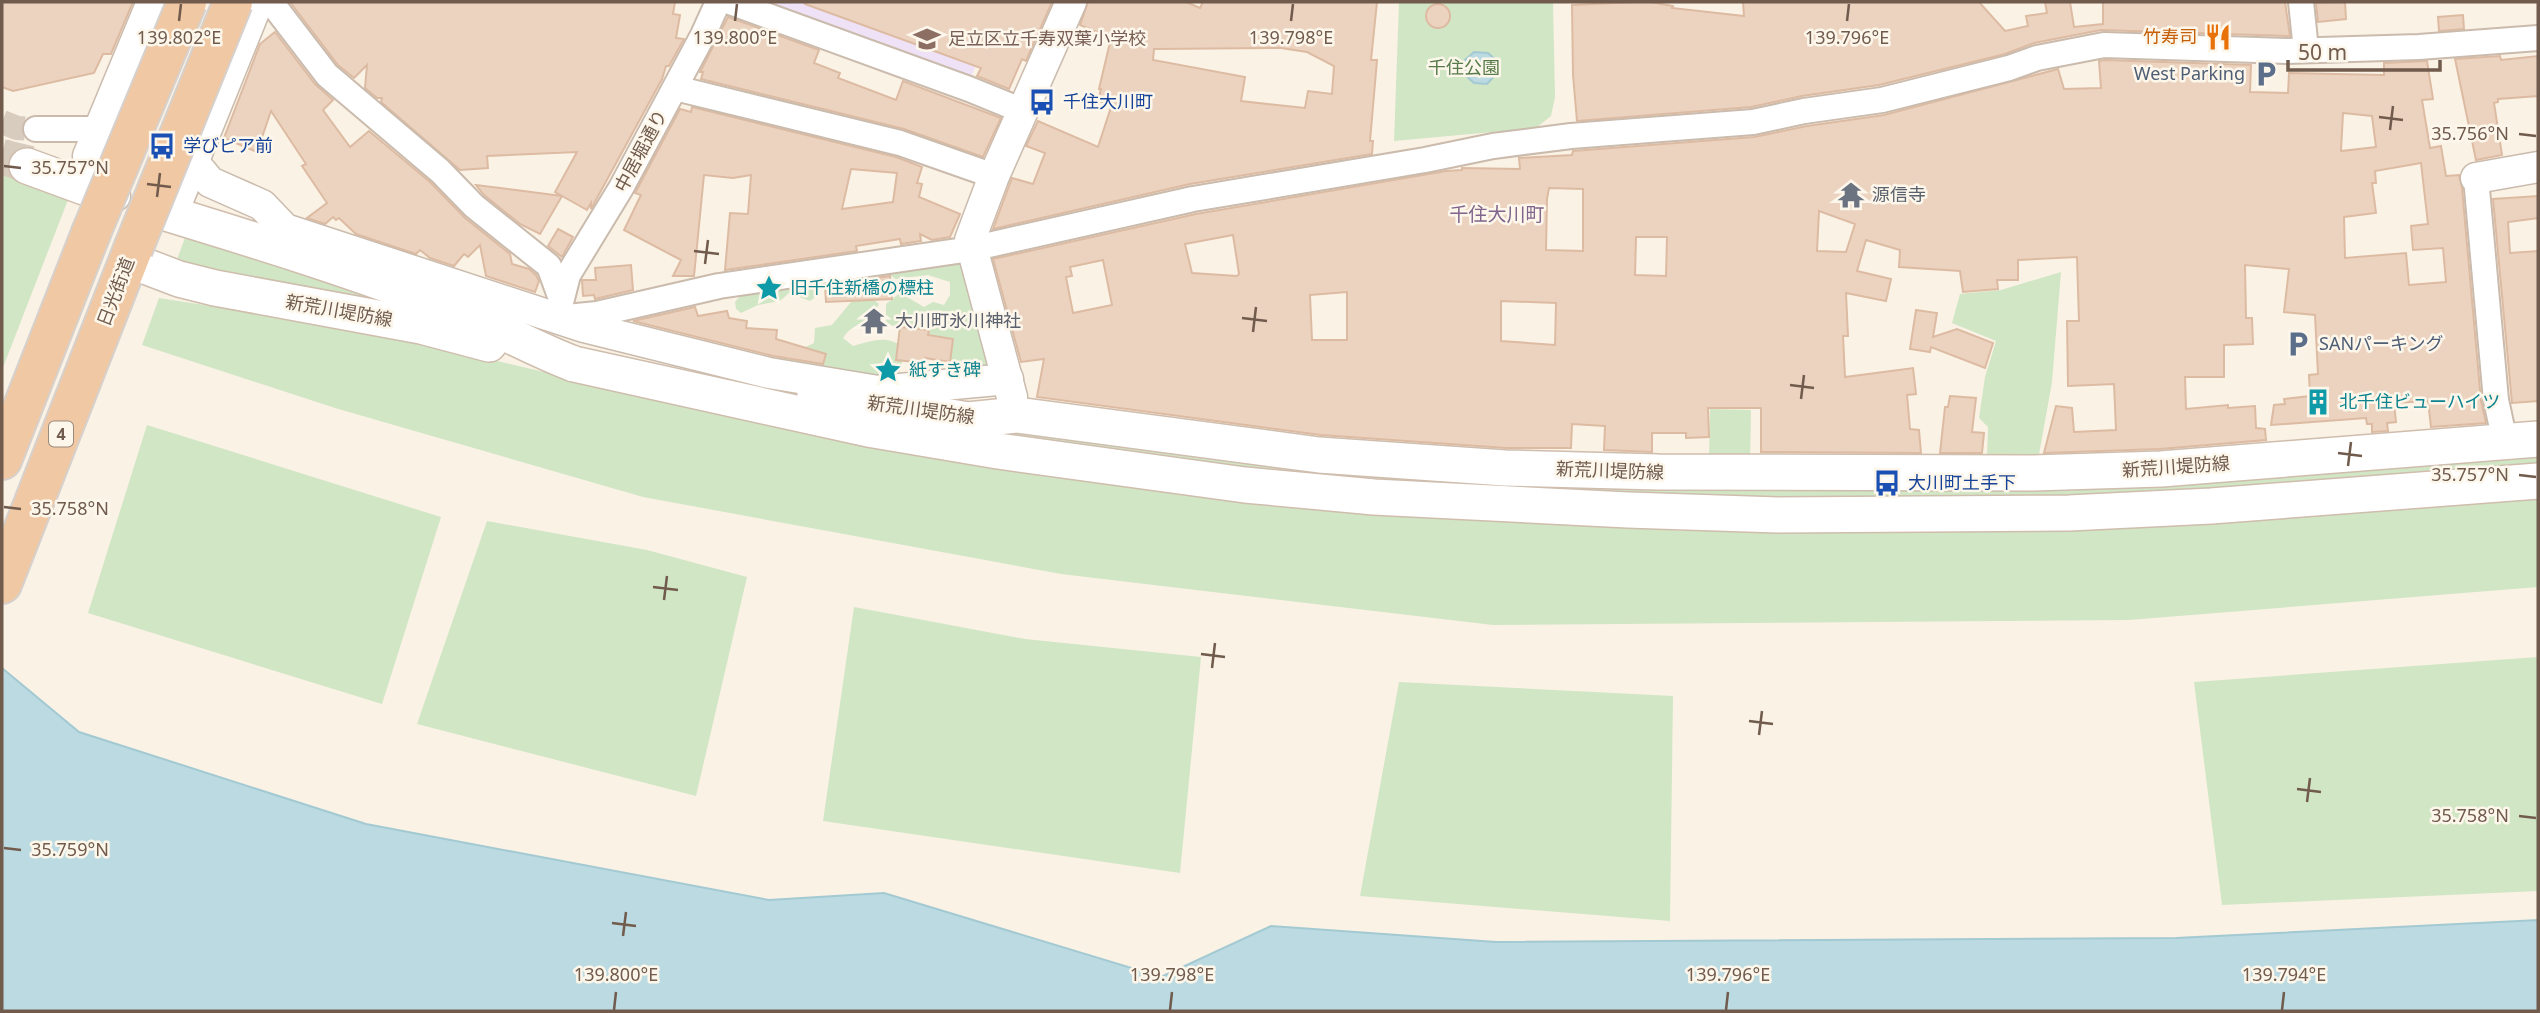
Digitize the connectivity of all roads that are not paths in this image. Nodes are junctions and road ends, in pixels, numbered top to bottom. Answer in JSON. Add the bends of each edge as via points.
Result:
{"nodes":[{"id":1,"x":152,"y":2,"type":"edge"},
{"id":2,"x":187,"y":2,"type":"edge"},
{"id":3,"x":233,"y":2,"type":"edge"},
{"id":4,"x":258,"y":2,"type":"edge"},
{"id":5,"x":271,"y":2,"type":"edge"},
{"id":6,"x":718,"y":2,"type":"edge"},
{"id":7,"x":730,"y":2,"type":"edge"},
{"id":8,"x":1071,"y":2,"type":"edge"},
{"id":9,"x":2301,"y":2,"type":"edge"},
{"id":10,"x":2538,"y":38,"type":"edge"},
{"id":11,"x":2306,"y":50,"type":"junction"},
{"id":12,"x":674,"y":88,"type":"junction"},
{"id":13,"x":1023,"y":111,"type":"junction"},
{"id":14,"x":36,"y":129,"type":"tunnel mouth"},
{"id":15,"x":98,"y":137,"type":"junction"},
{"id":16,"x":29,"y":164,"type":"joint"},
{"id":17,"x":188,"y":166,"type":"junction"},
{"id":18,"x":2538,"y":167,"type":"edge"},
{"id":19,"x":994,"y":176,"type":"junction"},
{"id":20,"x":2476,"y":178,"type":"joint"},
{"id":21,"x":99,"y":191,"type":"joint"},
{"id":22,"x":168,"y":213,"type":"joint"},
{"id":23,"x":971,"y":249,"type":"junction"},
{"id":24,"x":127,"y":264,"type":"junction"},
{"id":25,"x":559,"y":308,"type":"junction"},
{"id":26,"x":550,"y":355,"type":"junction"},
{"id":27,"x":1008,"y":379,"type":"junction"},
{"id":28,"x":966,"y":384,"type":"junction"},
{"id":29,"x":690,"y":390,"type":"junction"},
{"id":30,"x":1017,"y":415,"type":"junction"},
{"id":31,"x":968,"y":420,"type":"junction"},
{"id":32,"x":2522,"y":440,"type":"edge"},
{"id":33,"x":2,"y":460,"type":"edge"},
{"id":34,"x":2538,"y":481,"type":"edge"},
{"id":35,"x":2,"y":584,"type":"edge"}],
"edges":[{"from":1,"to":15,"type":"street"},
{"from":2,"to":33,"type":"highway","bridge":true},
{"from":3,"to":24,"type":"highway","name":"日光街道","number":"4","bridge":true},
{"from":4,"to":17,"type":"street"},
{"from":5,"to":25,"type":"street","via":[[327,75],[549,266]]},
{"from":6,"to":12,"type":"street","name":"中居堀通り"},
{"from":7,"to":13,"type":"street"},
{"from":8,"to":13,"type":"street"},
{"from":9,"to":11,"type":"street"},
{"from":10,"to":11,"type":"street"},
{"from":11,"to":23,"type":"street","via":[[2104,45],[1882,100],[1753,122],[1493,146],[1193,199]]},
{"from":12,"to":19,"type":"street","via":[[900,143]]},
{"from":12,"to":25,"type":"street","name":"中居堀通り","via":[[568,275]]},
{"from":13,"to":19,"type":"street"},
{"from":14,"to":15,"type":"street"},
{"from":15,"to":16,"type":"street","via":[[80,158],[63,164]]},
{"from":15,"to":21,"type":"street","via":[[88,156],[90,171],[102,186]]},
{"from":16,"to":21,"type":"main road"},
{"from":17,"to":22,"type":"street"},
{"from":17,"to":25,"type":"street","via":[[201,171],[210,182],[262,205],[285,229]]},
{"from":18,"to":20,"type":"street"},
{"from":19,"to":23,"type":"street","via":[[971,234]]},
{"from":20,"to":32,"type":"street","via":[[2496,400]]},
{"from":22,"to":26,"type":"main road","name":"新荒川堤防線","via":[[418,296]]},
{"from":23,"to":25,"type":"street","via":[[719,286],[597,314]]},
{"from":23,"to":27,"type":"street"},
{"from":24,"to":26,"type":"main road","name":"新荒川堤防線","via":[[215,288]]},
{"from":24,"to":35,"type":"highway","name":"日光街道","number":"4"},
{"from":25,"to":28,"type":"street","via":[[769,373],[878,391]]},
{"from":26,"to":29,"type":"main road","name":"新荒川堤防線"},
{"from":27,"to":28,"type":"street"},
{"from":27,"to":30,"type":"street"},
{"from":28,"to":31,"type":"street","via":[[979,388],[987,404],[981,415]]},
{"from":29,"to":31,"type":"main road","name":"新荒川堤防線","via":[[713,378],[725,378]]},
{"from":29,"to":34,"type":"main road","name":"新荒川堤防線","via":[[868,429],[1245,485],[1575,508],[1778,515],[2069,513]]},
{"from":30,"to":31,"type":"main road","name":"新荒川堤防線"},
{"from":30,"to":32,"type":"main road","name":"新荒川堤防線","via":[[1319,455],[1505,468],[1658,472],[2161,469]]}]}
